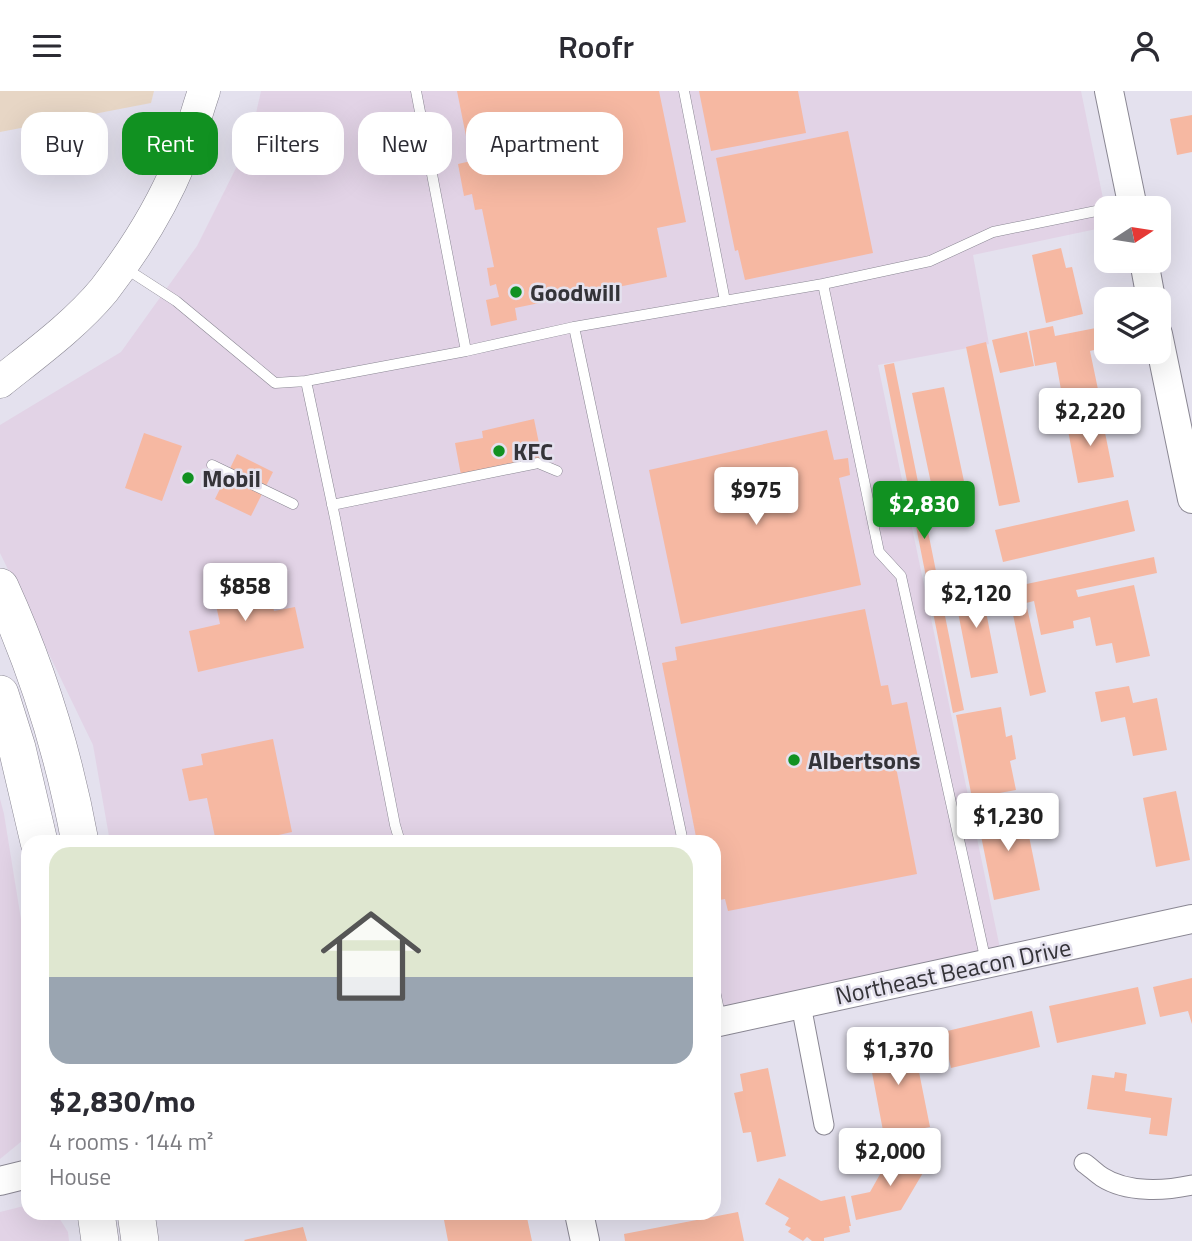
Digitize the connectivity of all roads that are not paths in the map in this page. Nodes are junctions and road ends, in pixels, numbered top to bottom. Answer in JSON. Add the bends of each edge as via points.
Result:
{"nodes":[{"id":1,"x":204,"y":91,"type":"edge"},
{"id":2,"x":416,"y":91,"type":"edge"},
{"id":3,"x":684,"y":91,"type":"edge"},
{"id":4,"x":1110,"y":91,"type":"edge"},
{"id":5,"x":1120,"y":196,"type":"edge"},
{"id":6,"x":1094,"y":212,"type":"edge"},
{"id":7,"x":121,"y":265,"type":"junction"},
{"id":8,"x":823,"y":284,"type":"junction"},
{"id":9,"x":725,"y":301,"type":"junction"},
{"id":10,"x":574,"y":327,"type":"junction"},
{"id":11,"x":466,"y":351,"type":"junction"},
{"id":12,"x":1164,"y":364,"type":"edge"},
{"id":13,"x":306,"y":381,"type":"junction"},
{"id":14,"x":0,"y":382,"type":"edge"},
{"id":15,"x":212,"y":465,"type":"dead end"},
{"id":16,"x":557,"y":471,"type":"dead end"},
{"id":17,"x":1192,"y":499,"type":"edge"},
{"id":18,"x":293,"y":504,"type":"dead end"},
{"id":19,"x":332,"y":505,"type":"junction"},
{"id":20,"x":0,"y":587,"type":"edge"},
{"id":21,"x":0,"y":694,"type":"edge"},
{"id":22,"x":37,"y":835,"type":"edge"},
{"id":23,"x":78,"y":835,"type":"edge"},
{"id":24,"x":398,"y":835,"type":"edge"},
{"id":25,"x":682,"y":835,"type":"edge"},
{"id":26,"x":1192,"y":919,"type":"edge"},
{"id":27,"x":986,"y":962,"type":"junction"},
{"id":28,"x":801,"y":1005,"type":"junction"},
{"id":29,"x":721,"y":1021,"type":"edge"},
{"id":30,"x":824,"y":1125,"type":"dead end"},
{"id":31,"x":1084,"y":1163,"type":"dead end"},
{"id":32,"x":21,"y":1176,"type":"edge"},
{"id":33,"x":0,"y":1181,"type":"edge"},
{"id":34,"x":1192,"y":1185,"type":"edge"},
{"id":35,"x":97,"y":1220,"type":"edge"},
{"id":36,"x":137,"y":1220,"type":"edge"},
{"id":37,"x":580,"y":1220,"type":"edge"},
{"id":38,"x":100,"y":1241,"type":"edge"},
{"id":39,"x":140,"y":1241,"type":"edge"},
{"id":40,"x":585,"y":1241,"type":"edge"}],
"edges":[{"from":1,"to":7,"type":"main road","via":[[181,161],[155,214]]},
{"from":2,"to":11,"type":"lane"},
{"from":3,"to":9,"type":"lane"},
{"from":4,"to":5,"type":"street"},
{"from":6,"to":8,"type":"lane","via":[[993,232],[930,261]]},
{"from":7,"to":13,"type":"lane","via":[[176,301],[275,383]]},
{"from":7,"to":14,"type":"main road","via":[[76,318]]},
{"from":8,"to":9,"type":"lane"},
{"from":8,"to":27,"type":"lane","via":[[879,552],[901,576]]},
{"from":9,"to":10,"type":"lane"},
{"from":10,"to":11,"type":"lane"},
{"from":10,"to":25,"type":"lane"},
{"from":11,"to":13,"type":"lane"},
{"from":12,"to":17,"type":"street"},
{"from":13,"to":19,"type":"lane"},
{"from":15,"to":18,"type":"lane"},
{"from":16,"to":19,"type":"lane","via":[[538,463]]},
{"from":19,"to":24,"type":"lane"},
{"from":20,"to":23,"type":"highway","via":[[45,699]]},
{"from":21,"to":22,"type":"highway"},
{"from":26,"to":27,"type":"street","name":"Northeast Beacon Drive"},
{"from":27,"to":28,"type":"street","name":"Northeast Beacon Drive"},
{"from":28,"to":29,"type":"street","name":"Northeast Beacon Drive"},
{"from":28,"to":30,"type":"street"},
{"from":31,"to":34,"type":"street","via":[[1104,1179],[1133,1188]]},
{"from":32,"to":33,"type":"street"},
{"from":35,"to":38,"type":"highway"},
{"from":36,"to":39,"type":"highway"},
{"from":37,"to":40,"type":"street"}]}
